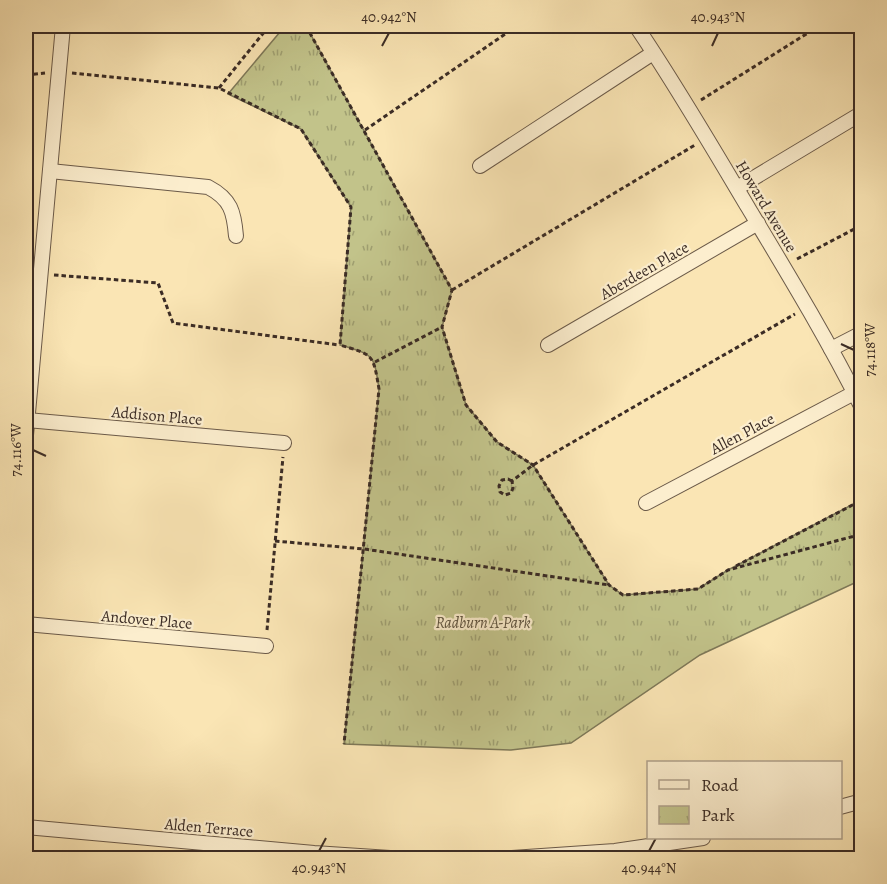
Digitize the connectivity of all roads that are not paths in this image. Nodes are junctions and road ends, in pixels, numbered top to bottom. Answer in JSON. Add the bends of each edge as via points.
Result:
{"nodes":[{"id":1,"x":63,"y":26,"type":"edge"},
{"id":2,"x":639,"y":27,"type":"edge"},
{"id":3,"x":653,"y":53,"type":"junction"},
{"id":4,"x":861,"y":113,"type":"edge"},
{"id":5,"x":480,"y":166,"type":"dead end"},
{"id":6,"x":50,"y":171,"type":"junction"},
{"id":7,"x":737,"y":188,"type":"junction"},
{"id":8,"x":758,"y":223,"type":"junction"},
{"id":9,"x":236,"y":236,"type":"dead end"},
{"id":10,"x":26,"y":275,"type":"edge"},
{"id":11,"x":40,"y":276,"type":"junction"},
{"id":12,"x":861,"y":333,"type":"edge"},
{"id":13,"x":548,"y":345,"type":"dead end"},
{"id":14,"x":831,"y":349,"type":"junction"},
{"id":15,"x":29,"y":357,"type":"edge"},
{"id":16,"x":854,"y":393,"type":"junction"},
{"id":17,"x":861,"y":408,"type":"edge"},
{"id":18,"x":27,"y":420,"type":"edge"},
{"id":19,"x":26,"y":435,"type":"edge"},
{"id":20,"x":284,"y":443,"type":"road end"},
{"id":21,"x":646,"y":503,"type":"dead end"},
{"id":22,"x":26,"y":624,"type":"edge"},
{"id":23,"x":266,"y":646,"type":"road end"},
{"id":24,"x":861,"y":801,"type":"edge"},
{"id":25,"x":842,"y":806,"type":"edge"},
{"id":26,"x":26,"y":827,"type":"edge"},
{"id":27,"x":691,"y":839,"type":"edge"},
{"id":28,"x":390,"y":858,"type":"edge"},
{"id":29,"x":512,"y":858,"type":"edge"}],
"edges":[{"from":1,"to":6,"type":"street"},
{"from":2,"to":3,"type":"street","name":"Howard Avenue"},
{"from":3,"to":5,"type":"street"},
{"from":3,"to":7,"type":"street","name":"Howard Avenue"},
{"from":4,"to":7,"type":"street"},
{"from":6,"to":9,"type":"street","via":[[207,187],[228,203]]},
{"from":6,"to":11,"type":"street"},
{"from":7,"to":8,"type":"street","name":"Howard Avenue"},
{"from":8,"to":13,"type":"street","name":"Aberdeen Place"},
{"from":8,"to":14,"type":"street","name":"Howard Avenue"},
{"from":10,"to":11,"type":"lane"},
{"from":11,"to":15,"type":"street"},
{"from":12,"to":14,"type":"street"},
{"from":14,"to":16,"type":"street","name":"Howard Avenue"},
{"from":15,"to":18,"type":"street"},
{"from":16,"to":17,"type":"street","name":"Howard Avenue"},
{"from":16,"to":21,"type":"street","name":"Allen Place"},
{"from":18,"to":19,"type":"street"},
{"from":18,"to":20,"type":"street","name":"Addison Place"},
{"from":22,"to":23,"type":"street","name":"Andover Place"},
{"from":24,"to":25,"type":"street"},
{"from":26,"to":28,"type":"street","name":"Alden Terrace"},
{"from":27,"to":29,"type":"street","via":[[615,851]]}]}
